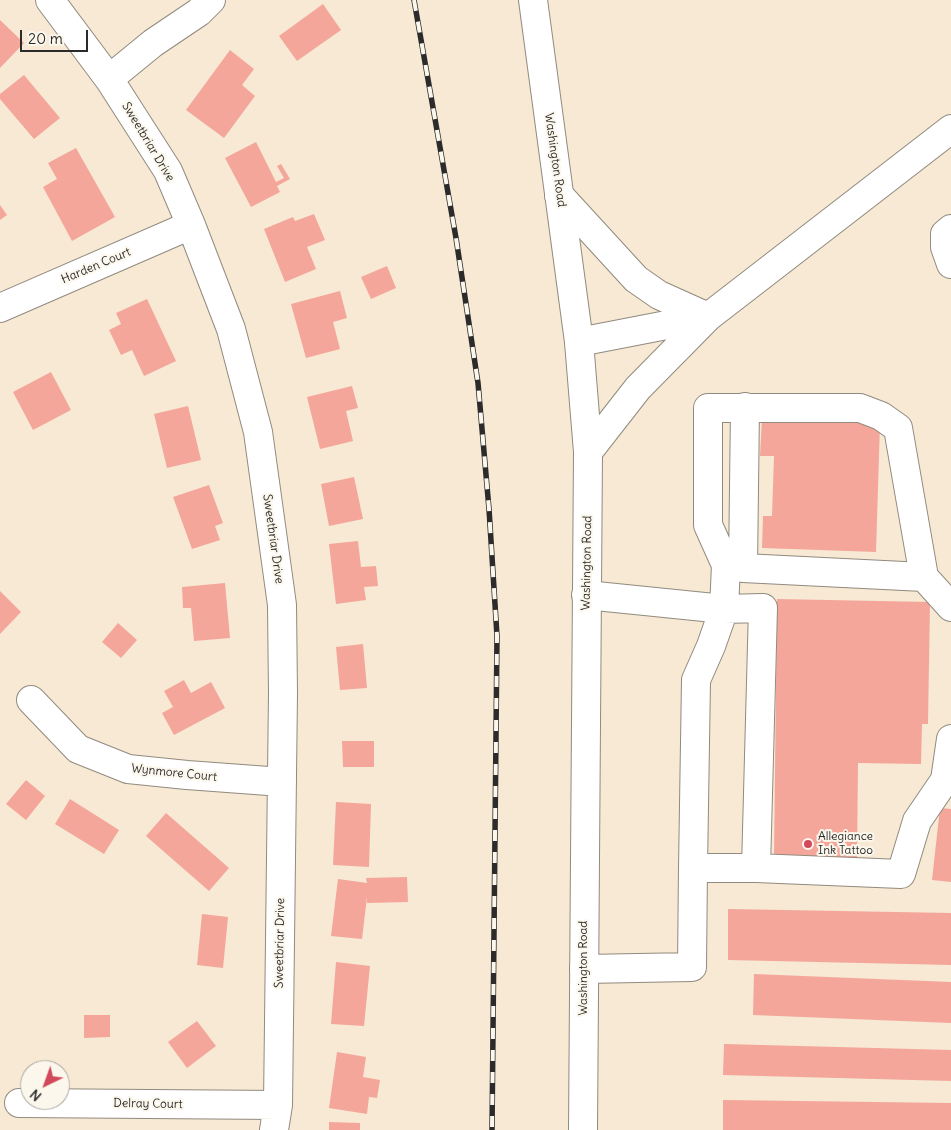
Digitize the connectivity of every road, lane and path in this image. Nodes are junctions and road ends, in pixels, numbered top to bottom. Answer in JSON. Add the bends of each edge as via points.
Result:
{"nodes":[{"id":1,"x":50,"y":0,"type":"edge"},
{"id":2,"x":211,"y":0,"type":"edge"},
{"id":3,"x":533,"y":0,"type":"edge"},
{"id":4,"x":109,"y":79,"type":"junction"},
{"id":5,"x":950,"y":132,"type":"edge"},
{"id":6,"x":559,"y":195,"type":"junction"},
{"id":7,"x":191,"y":225,"type":"junction"},
{"id":8,"x":951,"y":229,"type":"edge"},
{"id":9,"x":951,"y":264,"type":"edge"},
{"id":10,"x":0,"y":308,"type":"edge"},
{"id":11,"x":708,"y":317,"type":"junction"},
{"id":12,"x":579,"y":342,"type":"junction"},
{"id":13,"x":745,"y":407,"type":"junction"},
{"id":14,"x":588,"y":452,"type":"junction"},
{"id":15,"x":735,"y":566,"type":"junction"},
{"id":16,"x":924,"y":577,"type":"junction"},
{"id":17,"x":586,"y":594,"type":"junction"},
{"id":18,"x":951,"y":607,"type":"edge"},
{"id":19,"x":724,"y":608,"type":"junction"},
{"id":20,"x":31,"y":700,"type":"dead end"},
{"id":21,"x":951,"y":740,"type":"edge"},
{"id":22,"x":282,"y":782,"type":"junction"},
{"id":23,"x":693,"y":868,"type":"junction"},
{"id":24,"x":756,"y":868,"type":"junction"},
{"id":25,"x":584,"y":969,"type":"junction"},
{"id":26,"x":19,"y":1103,"type":"dead end"},
{"id":27,"x":276,"y":1118,"type":"edge"},
{"id":28,"x":583,"y":1130,"type":"edge"}],
"edges":[{"from":1,"to":4,"type":"street","name":"Sweetbriar Drive"},
{"from":2,"to":4,"type":"street"},
{"from":3,"to":6,"type":"street","name":"Washington Road"},
{"from":4,"to":7,"type":"street","name":"Sweetbriar Drive","via":[[168,171]]},
{"from":5,"to":11,"type":"street"},
{"from":6,"to":11,"type":"street","via":[[636,279],[659,295]]},
{"from":6,"to":12,"type":"street","name":"Washington Road"},
{"from":7,"to":10,"type":"street","name":"Harden Court"},
{"from":7,"to":22,"type":"street","name":"Sweetbriar Drive","via":[[231,329],[258,432],[282,606]]},
{"from":8,"to":9,"type":"street","via":[[945,234],[945,247]]},
{"from":11,"to":12,"type":"street"},
{"from":11,"to":14,"type":"street","via":[[638,388]]},
{"from":12,"to":14,"type":"street","name":"Washington Road"},
{"from":13,"to":15,"type":"street"},
{"from":13,"to":15,"type":"street","via":[[708,408],[708,525]]},
{"from":13,"to":16,"type":"street","via":[[860,408],[881,416],[898,428]]},
{"from":14,"to":17,"type":"street","name":"Washington Road"},
{"from":15,"to":16,"type":"street"},
{"from":15,"to":19,"type":"street"},
{"from":16,"to":18,"type":"street"},
{"from":17,"to":19,"type":"street"},
{"from":17,"to":25,"type":"street","name":"Washington Road"},
{"from":19,"to":23,"type":"street","via":[[696,680]]},
{"from":19,"to":24,"type":"street","via":[[762,608]]},
{"from":20,"to":22,"type":"street","name":"Wynmore Court","via":[[78,749],[128,769]]},
{"from":21,"to":24,"type":"street","via":[[945,780],[917,820],[901,874]]},
{"from":22,"to":27,"type":"street","name":"Sweetbriar Drive"},
{"from":23,"to":24,"type":"street"},
{"from":23,"to":25,"type":"street","via":[[692,967]]},
{"from":25,"to":28,"type":"street","name":"Washington Road"},
{"from":26,"to":27,"type":"street","name":"Delray Court"}]}
